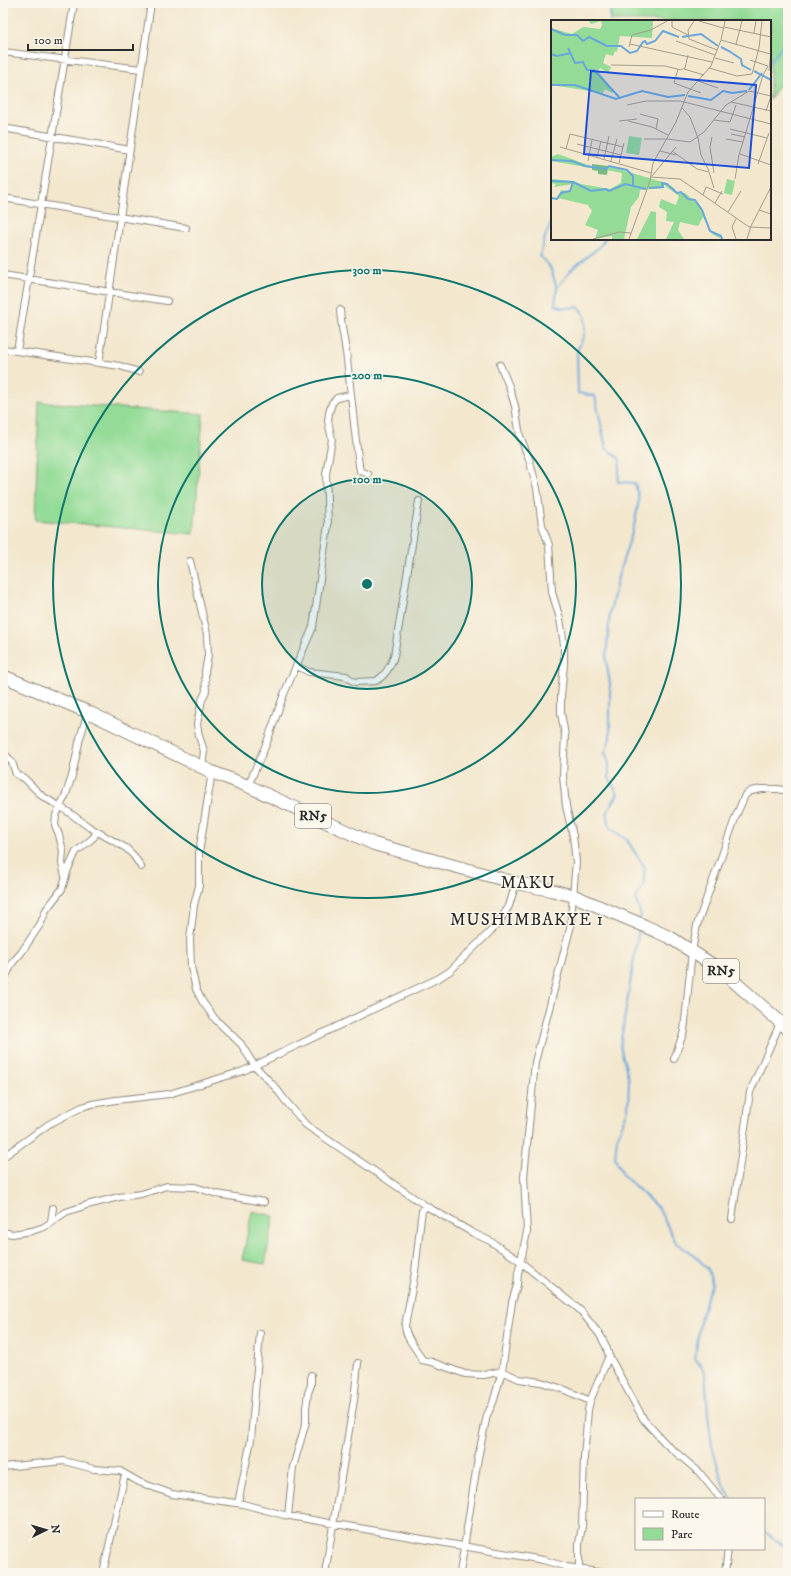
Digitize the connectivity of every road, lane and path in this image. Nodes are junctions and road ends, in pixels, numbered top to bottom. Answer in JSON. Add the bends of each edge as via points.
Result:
{"nodes":[{"id":1,"x":74,"y":3,"type":"edge"},
{"id":2,"x":151,"y":3,"type":"edge"},
{"id":3,"x":3,"y":52,"type":"edge"},
{"id":4,"x":66,"y":60,"type":"junction"},
{"id":5,"x":141,"y":69,"type":"junction"},
{"id":6,"x":3,"y":128,"type":"edge"},
{"id":7,"x":53,"y":137,"type":"junction"},
{"id":8,"x":130,"y":150,"type":"junction"},
{"id":9,"x":3,"y":198,"type":"edge"},
{"id":10,"x":42,"y":205,"type":"junction"},
{"id":11,"x":120,"y":218,"type":"junction"},
{"id":12,"x":186,"y":228,"type":"dead end"},
{"id":13,"x":3,"y":275,"type":"edge"},
{"id":14,"x":30,"y":279,"type":"junction"},
{"id":15,"x":110,"y":292,"type":"junction"},
{"id":16,"x":167,"y":301,"type":"dead end"},
{"id":17,"x":340,"y":310,"type":"dead end"},
{"id":18,"x":3,"y":349,"type":"edge"},
{"id":19,"x":17,"y":351,"type":"junction"},
{"id":20,"x":99,"y":363,"type":"junction"},
{"id":21,"x":500,"y":365,"type":"dead end"},
{"id":22,"x":139,"y":372,"type":"dead end"},
{"id":23,"x":350,"y":395,"type":"junction"},
{"id":24,"x":368,"y":474,"type":"dead end"},
{"id":25,"x":419,"y":501,"type":"dead end"},
{"id":26,"x":190,"y":561,"type":"dead end"},
{"id":27,"x":297,"y":666,"type":"junction"},
{"id":28,"x":3,"y":676,"type":"edge"},
{"id":29,"x":88,"y":712,"type":"junction"},
{"id":30,"x":3,"y":752,"type":"edge"},
{"id":31,"x":207,"y":770,"type":"junction"},
{"id":32,"x":248,"y":786,"type":"junction"},
{"id":33,"x":788,"y":791,"type":"edge"},
{"id":34,"x":61,"y":808,"type":"junction"},
{"id":35,"x":96,"y":831,"type":"junction"},
{"id":36,"x":141,"y":867,"type":"dead end"},
{"id":37,"x":65,"y":877,"type":"junction"},
{"id":38,"x":516,"y":883,"type":"junction"},
{"id":39,"x":574,"y":896,"type":"junction"},
{"id":40,"x":692,"y":952,"type":"junction"},
{"id":41,"x":3,"y":982,"type":"edge"},
{"id":42,"x":784,"y":1025,"type":"edge"},
{"id":43,"x":674,"y":1059,"type":"dead end"},
{"id":44,"x":254,"y":1065,"type":"junction"},
{"id":45,"x":3,"y":1157,"type":"edge"},
{"id":46,"x":264,"y":1202,"type":"dead end"},
{"id":47,"x":426,"y":1206,"type":"junction"},
{"id":48,"x":53,"y":1208,"type":"dead end"},
{"id":49,"x":732,"y":1219,"type":"dead end"},
{"id":50,"x":51,"y":1221,"type":"junction"},
{"id":51,"x":3,"y":1232,"type":"edge"},
{"id":52,"x":521,"y":1262,"type":"junction"},
{"id":53,"x":260,"y":1333,"type":"dead end"},
{"id":54,"x":609,"y":1356,"type":"junction"},
{"id":55,"x":358,"y":1363,"type":"dead end"},
{"id":56,"x":502,"y":1371,"type":"junction"},
{"id":57,"x":311,"y":1375,"type":"dead end"},
{"id":58,"x":590,"y":1401,"type":"junction"},
{"id":59,"x":3,"y":1466,"type":"edge"},
{"id":60,"x":125,"y":1474,"type":"junction"},
{"id":61,"x":720,"y":1498,"type":"edge"},
{"id":62,"x":238,"y":1503,"type":"junction"},
{"id":63,"x":288,"y":1516,"type":"junction"},
{"id":64,"x":334,"y":1522,"type":"junction"},
{"id":65,"x":464,"y":1546,"type":"junction"},
{"id":66,"x":728,"y":1550,"type":"edge"},
{"id":67,"x":579,"y":1571,"type":"edge"},
{"id":68,"x":103,"y":1573,"type":"edge"},
{"id":69,"x":325,"y":1573,"type":"edge"},
{"id":70,"x":460,"y":1573,"type":"edge"},
{"id":71,"x":604,"y":1573,"type":"edge"},
{"id":72,"x":725,"y":1573,"type":"edge"}],
"edges":[{"from":1,"to":4,"type":"street"},
{"from":2,"to":5,"type":"street"},
{"from":3,"to":4,"type":"street"},
{"from":4,"to":5,"type":"street"},
{"from":4,"to":7,"type":"street"},
{"from":5,"to":8,"type":"street"},
{"from":6,"to":7,"type":"street"},
{"from":7,"to":8,"type":"street"},
{"from":7,"to":10,"type":"street"},
{"from":8,"to":11,"type":"street"},
{"from":9,"to":10,"type":"street"},
{"from":10,"to":11,"type":"street"},
{"from":10,"to":14,"type":"street"},
{"from":11,"to":12,"type":"street"},
{"from":11,"to":15,"type":"street"},
{"from":13,"to":14,"type":"street"},
{"from":14,"to":15,"type":"street"},
{"from":14,"to":19,"type":"street"},
{"from":15,"to":16,"type":"street"},
{"from":15,"to":20,"type":"street"},
{"from":17,"to":23,"type":"street"},
{"from":18,"to":19,"type":"street"},
{"from":19,"to":20,"type":"street"},
{"from":20,"to":22,"type":"street"},
{"from":21,"to":39,"type":"street","via":[[510,386],[520,436],[537,488],[542,525],[549,545],[552,592],[562,628],[564,664],[561,713],[565,734],[563,776],[576,862]]},
{"from":23,"to":24,"type":"street","via":[[360,471]]},
{"from":23,"to":27,"type":"street","via":[[336,398],[329,413],[332,439],[326,474],[328,525],[313,627]]},
{"from":25,"to":27,"type":"street","via":[[394,656],[384,674],[376,681],[356,682],[346,676],[309,672]]},
{"from":26,"to":31,"type":"street","via":[[207,634],[206,691],[197,724]]},
{"from":27,"to":32,"type":"street"},
{"from":28,"to":29,"type":"highway","number":"RN5"},
{"from":29,"to":31,"type":"highway","number":"RN5"},
{"from":29,"to":34,"type":"street"},
{"from":30,"to":34,"type":"street","via":[[12,762],[16,774]]},
{"from":31,"to":32,"type":"highway","number":"RN5"},
{"from":31,"to":44,"type":"street","via":[[199,853],[199,886],[190,938],[191,967],[196,989],[202,1001],[215,1019],[241,1044]]},
{"from":32,"to":38,"type":"highway","number":"RN5","via":[[374,844]]},
{"from":33,"to":40,"type":"street","via":[[762,789],[745,795],[697,925]]},
{"from":34,"to":35,"type":"street"},
{"from":34,"to":37,"type":"street","via":[[56,815],[55,825],[63,851]]},
{"from":35,"to":36,"type":"street","via":[[126,848]]},
{"from":35,"to":37,"type":"street","via":[[94,837],[76,852]]},
{"from":37,"to":41,"type":"street","via":[[62,889],[13,962]]},
{"from":38,"to":39,"type":"highway","number":"RN5"},
{"from":38,"to":44,"type":"street","via":[[509,906],[497,925],[450,971],[421,988]]},
{"from":39,"to":40,"type":"highway","number":"RN5","via":[[671,938]]},
{"from":39,"to":52,"type":"street","via":[[570,929],[535,1062],[524,1177],[527,1232]]},
{"from":40,"to":42,"type":"highway","number":"RN5","via":[[722,971]]},
{"from":40,"to":43,"type":"street","via":[[684,1031]]},
{"from":42,"to":49,"type":"street","via":[[750,1092]]},
{"from":44,"to":45,"type":"street","via":[[243,1072],[169,1094],[82,1107],[49,1124]]},
{"from":44,"to":47,"type":"street","via":[[306,1125]]},
{"from":46,"to":50,"type":"street","via":[[217,1194],[195,1187],[168,1186],[87,1205],[66,1212]]},
{"from":47,"to":52,"type":"street","via":[[490,1241]]},
{"from":47,"to":56,"type":"street","via":[[422,1212],[418,1236],[406,1334],[422,1360],[465,1374],[484,1375]]},
{"from":48,"to":50,"type":"street"},
{"from":50,"to":51,"type":"street","via":[[44,1227],[32,1231],[12,1234]]},
{"from":52,"to":54,"type":"street","via":[[580,1310],[600,1335]]},
{"from":52,"to":56,"type":"street"},
{"from":53,"to":62,"type":"street","via":[[251,1440]]},
{"from":54,"to":58,"type":"street"},
{"from":54,"to":61,"type":"street","via":[[644,1420],[666,1444],[699,1472]]},
{"from":55,"to":64,"type":"street"},
{"from":56,"to":58,"type":"street","via":[[519,1379],[563,1388]]},
{"from":56,"to":65,"type":"street","via":[[481,1444]]},
{"from":57,"to":63,"type":"street","via":[[306,1422],[293,1467]]},
{"from":58,"to":67,"type":"street","via":[[584,1456]]},
{"from":59,"to":60,"type":"street","via":[[64,1461]]},
{"from":60,"to":62,"type":"street","via":[[172,1494]]},
{"from":60,"to":68,"type":"street"},
{"from":62,"to":63,"type":"street"},
{"from":63,"to":64,"type":"street"},
{"from":64,"to":65,"type":"street"},
{"from":64,"to":69,"type":"street"},
{"from":65,"to":67,"type":"street","via":[[543,1560]]},
{"from":65,"to":70,"type":"street"},
{"from":66,"to":72,"type":"street"},
{"from":67,"to":71,"type":"street"}]}
